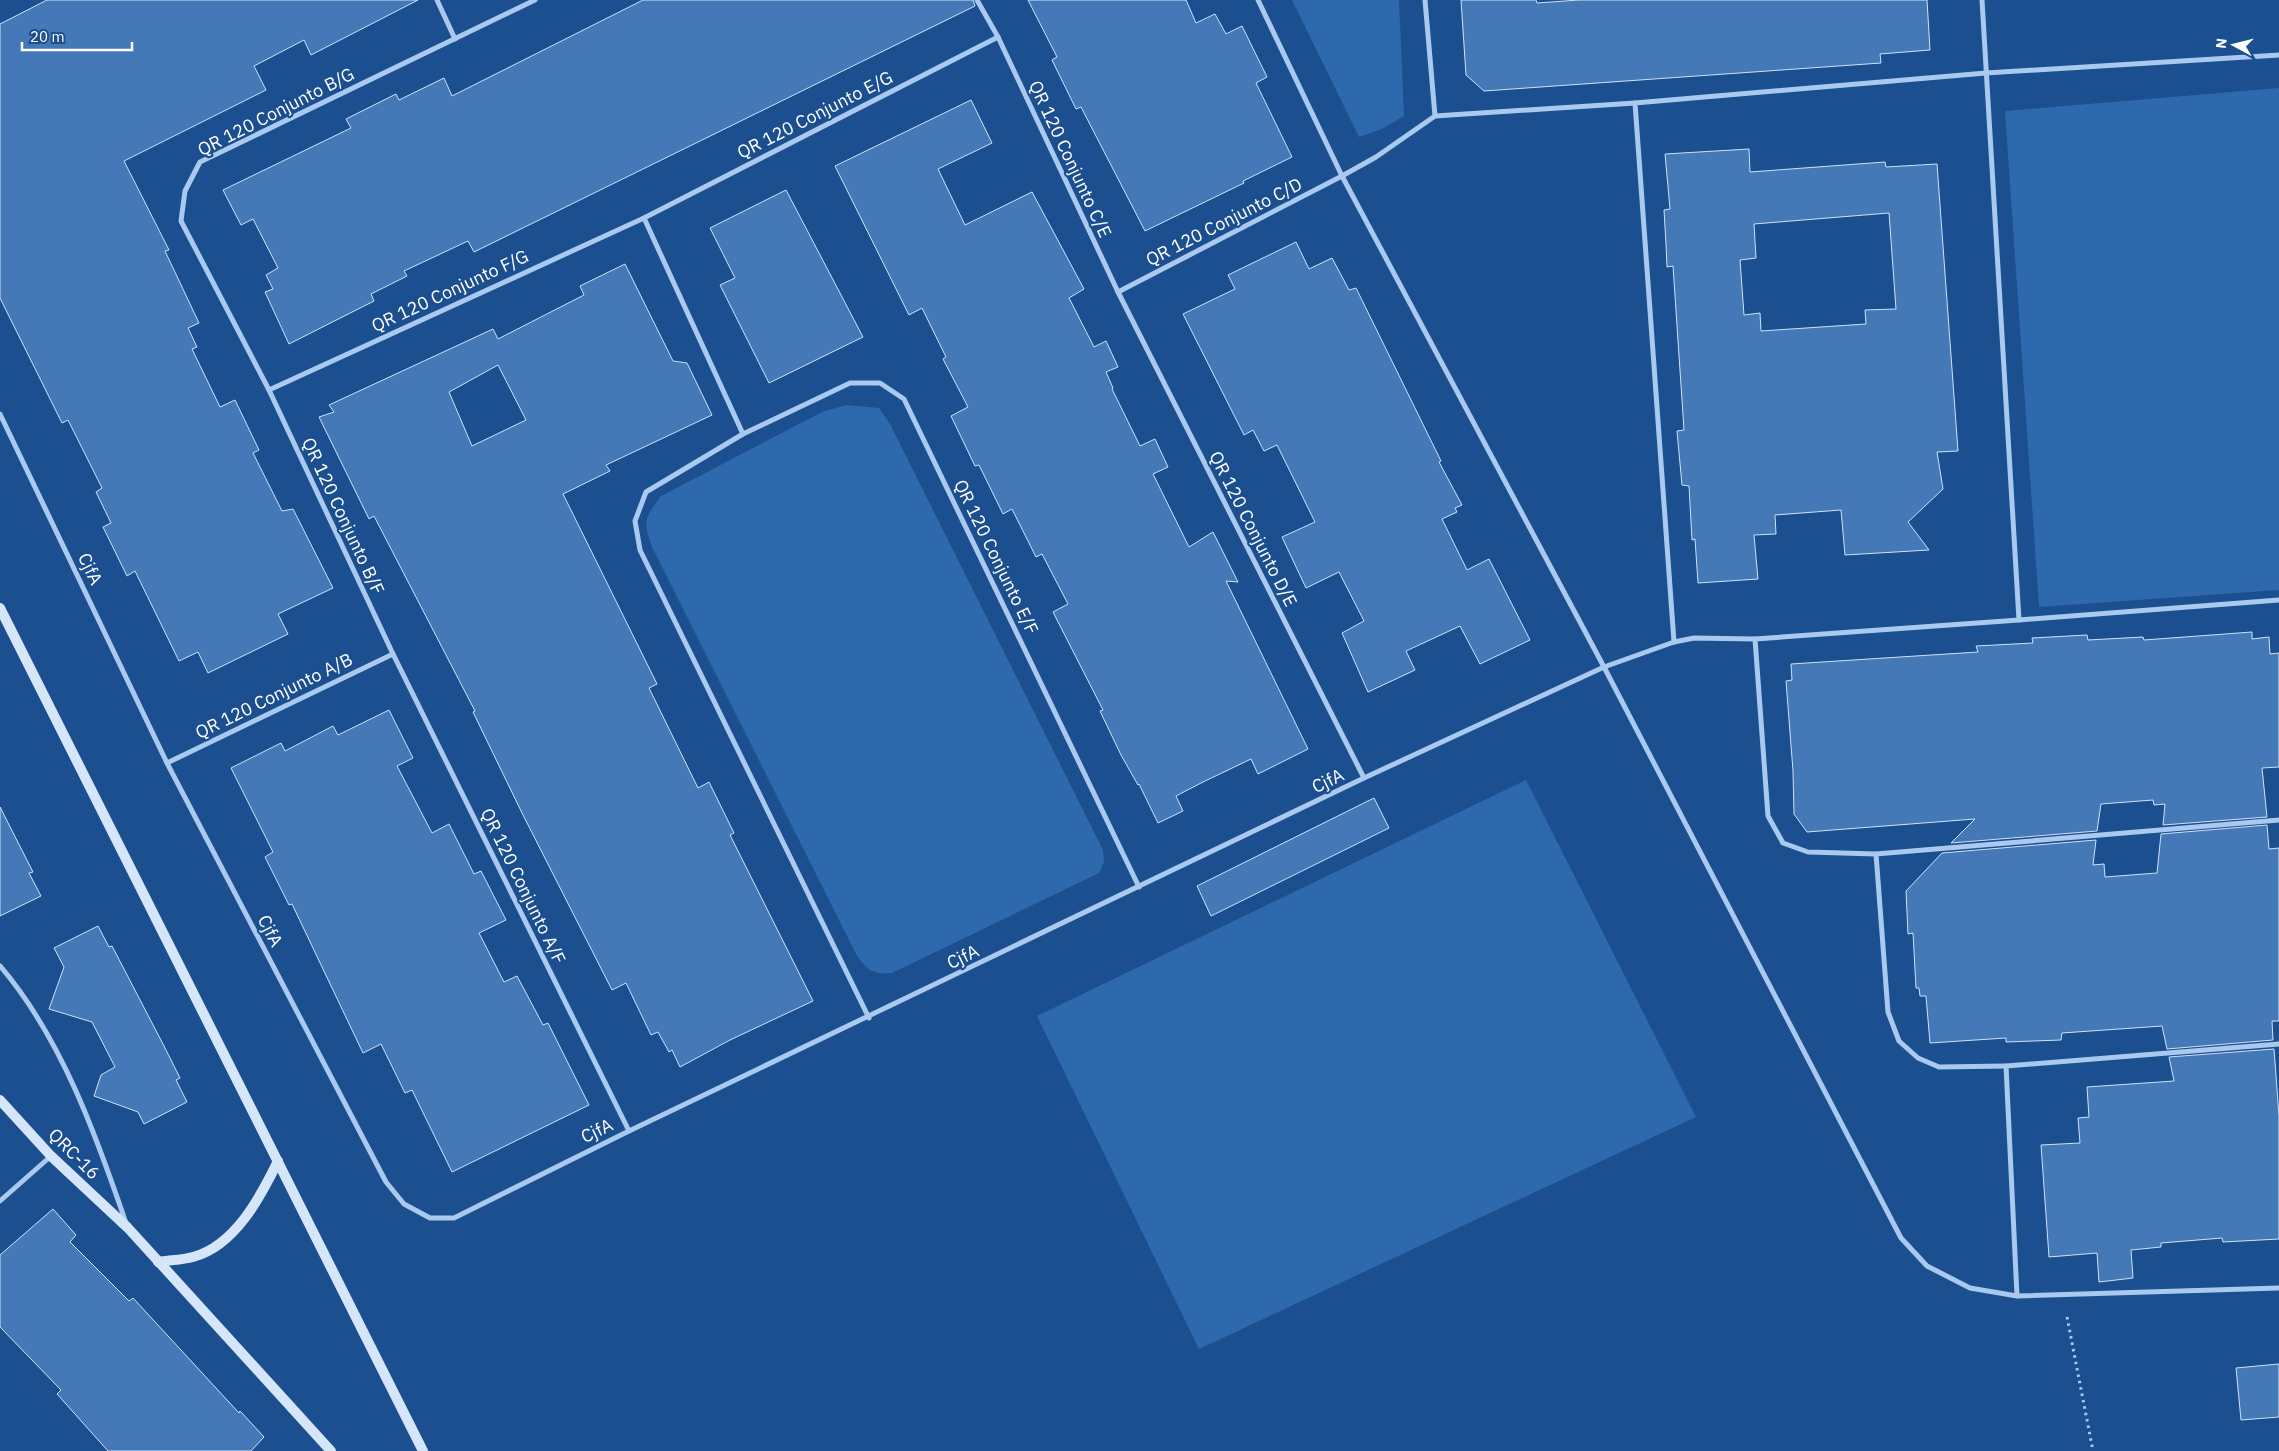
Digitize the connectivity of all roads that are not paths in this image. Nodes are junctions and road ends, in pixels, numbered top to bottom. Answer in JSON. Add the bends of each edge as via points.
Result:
{"nodes":[{"id":1,"x":437,"y":0,"type":"edge"},
{"id":2,"x":535,"y":0,"type":"edge"},
{"id":3,"x":977,"y":0,"type":"edge"},
{"id":4,"x":1258,"y":0,"type":"edge"},
{"id":5,"x":1425,"y":0,"type":"edge"},
{"id":6,"x":1982,"y":0,"type":"edge"},
{"id":7,"x":998,"y":38,"type":"junction"},
{"id":8,"x":456,"y":39,"type":"junction"},
{"id":9,"x":2279,"y":55,"type":"edge"},
{"id":10,"x":1986,"y":73,"type":"junction"},
{"id":11,"x":1635,"y":103,"type":"junction"},
{"id":12,"x":1434,"y":116,"type":"junction"},
{"id":13,"x":1342,"y":176,"type":"junction"},
{"id":14,"x":644,"y":218,"type":"junction"},
{"id":15,"x":1118,"y":292,"type":"junction"},
{"id":16,"x":268,"y":390,"type":"junction"},
{"id":17,"x":0,"y":414,"type":"edge"},
{"id":18,"x":743,"y":434,"type":"junction"},
{"id":19,"x":2279,"y":600,"type":"edge"},
{"id":20,"x":0,"y":608,"type":"edge"},
{"id":21,"x":2019,"y":620,"type":"junction"},
{"id":22,"x":1755,"y":639,"type":"junction"},
{"id":23,"x":1674,"y":642,"type":"junction"},
{"id":24,"x":393,"y":654,"type":"junction"},
{"id":25,"x":1604,"y":667,"type":"junction"},
{"id":26,"x":168,"y":763,"type":"junction"},
{"id":27,"x":1364,"y":778,"type":"junction"},
{"id":28,"x":2279,"y":820,"type":"edge"},
{"id":29,"x":1876,"y":854,"type":"junction"},
{"id":30,"x":1139,"y":887,"type":"junction"},
{"id":31,"x":0,"y":966,"type":"edge"},
{"id":32,"x":869,"y":1018,"type":"junction"},
{"id":33,"x":2279,"y":1044,"type":"edge"},
{"id":34,"x":2006,"y":1066,"type":"junction"},
{"id":35,"x":0,"y":1100,"type":"edge"},
{"id":36,"x":629,"y":1131,"type":"junction"},
{"id":37,"x":51,"y":1156,"type":"junction"},
{"id":38,"x":278,"y":1161,"type":"junction"},
{"id":39,"x":0,"y":1201,"type":"edge"},
{"id":40,"x":128,"y":1228,"type":"junction"},
{"id":41,"x":158,"y":1262,"type":"junction"},
{"id":42,"x":2279,"y":1288,"type":"edge"},
{"id":43,"x":2017,"y":1296,"type":"junction"},
{"id":44,"x":331,"y":1451,"type":"edge"},
{"id":45,"x":423,"y":1451,"type":"edge"}],
"edges":[{"from":1,"to":8,"type":"street"},
{"from":2,"to":8,"type":"street","name":"QR 120 Conjunto B/G"},
{"from":3,"to":7,"type":"street","name":"QR 120 Conjunto C/E"},
{"from":4,"to":13,"type":"street"},
{"from":5,"to":12,"type":"street"},
{"from":6,"to":10,"type":"street"},
{"from":7,"to":14,"type":"street","name":"QR 120 Conjunto E/G"},
{"from":7,"to":15,"type":"street","name":"QR 120 Conjunto C/E"},
{"from":8,"to":16,"type":"street","name":"QR 120 Conjunto B/G","via":[[200,162],[196,169],[185,191],[181,221]]},
{"from":9,"to":10,"type":"street"},
{"from":10,"to":11,"type":"street"},
{"from":10,"to":21,"type":"street"},
{"from":11,"to":12,"type":"street"},
{"from":11,"to":23,"type":"street"},
{"from":12,"to":13,"type":"street","name":"QR 120 Conjunto C/D","via":[[1376,157]]},
{"from":13,"to":15,"type":"street","name":"QR 120 Conjunto C/D"},
{"from":13,"to":25,"type":"street"},
{"from":14,"to":16,"type":"street","name":"QR 120 Conjunto F/G"},
{"from":14,"to":18,"type":"street"},
{"from":15,"to":27,"type":"street","name":"QR 120 Conjunto D/E"},
{"from":16,"to":24,"type":"street","name":"QR 120 Conjunto B/F"},
{"from":17,"to":26,"type":"street","name":"CjfA"},
{"from":18,"to":30,"type":"street","name":"QR 120 Conjunto E/F","via":[[850,383],[880,383],[904,399]]},
{"from":18,"to":32,"type":"street","name":"QR 120 Conjunto E/F","via":[[646,492],[636,521],[640,550]]},
{"from":19,"to":21,"type":"street","name":"CjfA"},
{"from":20,"to":38,"type":"street"},
{"from":21,"to":22,"type":"street","name":"CjfA"},
{"from":22,"to":23,"type":"street","name":"CjfA","via":[[1694,638]]},
{"from":22,"to":29,"type":"street","via":[[1768,816],[1783,843],[1808,852]]},
{"from":23,"to":25,"type":"street","name":"CjfA"},
{"from":24,"to":26,"type":"street","name":"QR 120 Conjunto A/B"},
{"from":24,"to":36,"type":"street","name":"QR 120 Conjunto A/F"},
{"from":25,"to":27,"type":"street","name":"CjfA"},
{"from":25,"to":43,"type":"street","via":[[1901,1238],[1926,1266],[1970,1288]]},
{"from":26,"to":36,"type":"street","name":"CjfA","via":[[386,1182],[404,1204],[430,1218],[454,1218]]},
{"from":27,"to":30,"type":"street","name":"CjfA"},
{"from":28,"to":29,"type":"street"},
{"from":29,"to":34,"type":"street","via":[[1888,1012],[1899,1041],[1918,1058],[1939,1067]]},
{"from":30,"to":32,"type":"street","name":"CjfA"},
{"from":31,"to":40,"type":"street","via":[[46,1030],[90,1123]]},
{"from":32,"to":36,"type":"street","name":"CjfA"},
{"from":33,"to":34,"type":"street"},
{"from":34,"to":43,"type":"street"},
{"from":35,"to":37,"type":"street","name":"QRC-16"},
{"from":37,"to":39,"type":"street"},
{"from":37,"to":40,"type":"street","name":"QRC-16"},
{"from":38,"to":41,"type":"street","via":[[259,1200],[217,1246],[194,1257]]},
{"from":38,"to":45,"type":"street"},
{"from":40,"to":41,"type":"street","name":"QRC-16"},
{"from":41,"to":44,"type":"street","name":"QRC-16"},
{"from":42,"to":43,"type":"street"}]}
